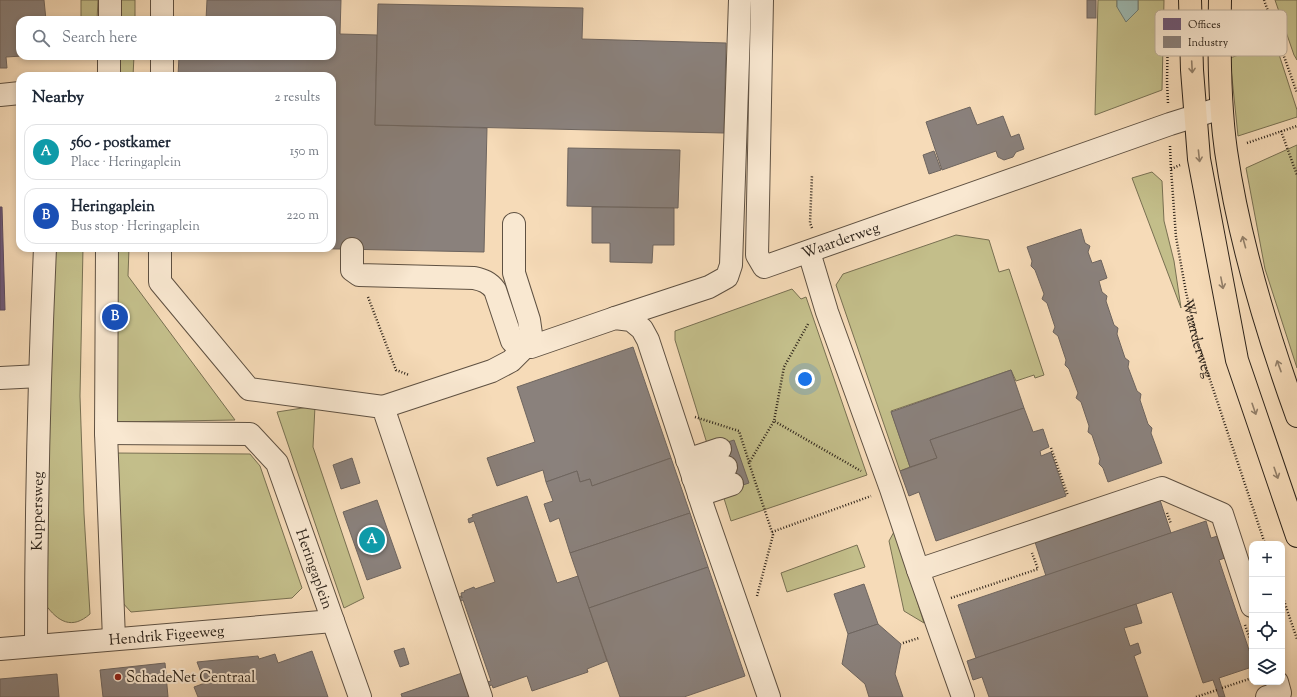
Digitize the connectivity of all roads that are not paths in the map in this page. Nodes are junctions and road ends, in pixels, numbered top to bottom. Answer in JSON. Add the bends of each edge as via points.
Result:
{"nodes":[{"id":1,"x":110,"y":0,"type":"edge"},
{"id":2,"x":162,"y":0,"type":"edge"},
{"id":3,"x":740,"y":0,"type":"edge"},
{"id":4,"x":762,"y":0,"type":"edge"},
{"id":5,"x":1190,"y":0,"type":"edge"},
{"id":6,"x":1220,"y":0,"type":"edge"},
{"id":7,"x":1190,"y":10,"type":"edge"},
{"id":8,"x":1220,"y":10,"type":"edge"},
{"id":9,"x":110,"y":16,"type":"edge"},
{"id":10,"x":162,"y":16,"type":"edge"},
{"id":11,"x":1192,"y":56,"type":"edge"},
{"id":12,"x":1219,"y":56,"type":"edge"},
{"id":13,"x":109,"y":60,"type":"edge"},
{"id":14,"x":162,"y":60,"type":"edge"},
{"id":15,"x":109,"y":72,"type":"edge"},
{"id":16,"x":162,"y":72,"type":"edge"},
{"id":17,"x":16,"y":94,"type":"edge"},
{"id":18,"x":0,"y":95,"type":"edge"},
{"id":19,"x":1221,"y":108,"type":"junction"},
{"id":20,"x":1196,"y":117,"type":"junction"},
{"id":21,"x":514,"y":224,"type":"dead end"},
{"id":22,"x":352,"y":249,"type":"dead end"},
{"id":23,"x":45,"y":252,"type":"edge"},
{"id":24,"x":108,"y":252,"type":"edge"},
{"id":25,"x":160,"y":252,"type":"edge"},
{"id":26,"x":809,"y":252,"type":"junction"},
{"id":27,"x":615,"y":318,"type":"junction"},
{"id":28,"x":525,"y":347,"type":"junction"},
{"id":29,"x":40,"y":376,"type":"junction"},
{"id":30,"x":0,"y":378,"type":"edge"},
{"id":31,"x":383,"y":407,"type":"junction"},
{"id":32,"x":1297,"y":416,"type":"edge"},
{"id":33,"x":106,"y":433,"type":"junction"},
{"id":34,"x":693,"y":477,"type":"junction"},
{"id":35,"x":1297,"y":536,"type":"edge"},
{"id":36,"x":918,"y":570,"type":"junction"},
{"id":37,"x":1248,"y":615,"type":"edge"},
{"id":38,"x":333,"y":621,"type":"junction"},
{"id":39,"x":114,"y":639,"type":"junction"},
{"id":40,"x":36,"y":646,"type":"junction"},
{"id":41,"x":0,"y":649,"type":"edge"},
{"id":42,"x":1277,"y":685,"type":"edge"},
{"id":43,"x":360,"y":697,"type":"edge"},
{"id":44,"x":481,"y":697,"type":"edge"},
{"id":45,"x":769,"y":697,"type":"edge"},
{"id":46,"x":963,"y":697,"type":"edge"},
{"id":47,"x":1267,"y":697,"type":"edge"}],
"edges":[{"from":1,"to":9,"type":"street"},
{"from":2,"to":10,"type":"street"},
{"from":3,"to":27,"type":"street","via":[[731,265],[727,277],[709,287]]},
{"from":4,"to":26,"type":"street","name":"Waarderweg","via":[[757,255],[764,267]]},
{"from":5,"to":7,"type":"main road","name":"Waarderweg","one_way":true},
{"from":6,"to":8,"type":"main road"},
{"from":11,"to":20,"type":"main road","name":"Waarderweg","one_way":true},
{"from":12,"to":19,"type":"main road"},
{"from":13,"to":15,"type":"street"},
{"from":14,"to":16,"type":"street"},
{"from":17,"to":18,"type":"street"},
{"from":19,"to":20,"type":"street","name":"Waarderweg"},
{"from":32,"to":19,"type":"main road","one_way":true,"via":[[1274,350],[1237,215]]},
{"from":20,"to":26,"type":"street","name":"Waarderweg"},
{"from":20,"to":35,"type":"main road","name":"Waarderweg","one_way":true,"via":[[1199,159],[1237,360]]},
{"from":21,"to":28,"type":"street","via":[[514,273],[531,334]]},
{"from":22,"to":28,"type":"street","via":[[352,270],[358,275],[483,280],[492,285],[512,341],[518,347]]},
{"from":23,"to":29,"type":"street","name":"Kuppersweg"},
{"from":24,"to":33,"type":"street"},
{"from":25,"to":31,"type":"street","via":[[160,282],[249,389]]},
{"from":26,"to":36,"type":"street","via":[[827,312]]},
{"from":27,"to":28,"type":"street"},
{"from":27,"to":34,"type":"street","via":[[631,320],[642,329],[648,340]]},
{"from":28,"to":31,"type":"street","via":[[511,361],[492,371]]},
{"from":29,"to":30,"type":"street"},
{"from":29,"to":40,"type":"street","name":"Kuppersweg"},
{"from":31,"to":44,"type":"street"},
{"from":33,"to":38,"type":"street","name":"Heringaplein","via":[[250,434],[277,463]]},
{"from":33,"to":39,"type":"street"},
{"from":34,"to":34,"type":"street","via":[[726,466]]},
{"from":34,"to":45,"type":"street"},
{"from":36,"to":37,"type":"street","via":[[1162,488],[1222,514]]},
{"from":36,"to":46,"type":"street"},
{"from":38,"to":39,"type":"street","name":"Hendrik Figeeweg"},
{"from":38,"to":43,"type":"street","name":"Heringaplein"},
{"from":39,"to":40,"type":"street","name":"Hendrik Figeeweg"},
{"from":40,"to":41,"type":"street","name":"Hendrik Figeeweg"},
{"from":42,"to":47,"type":"street","via":[[1280,693]]}]}
